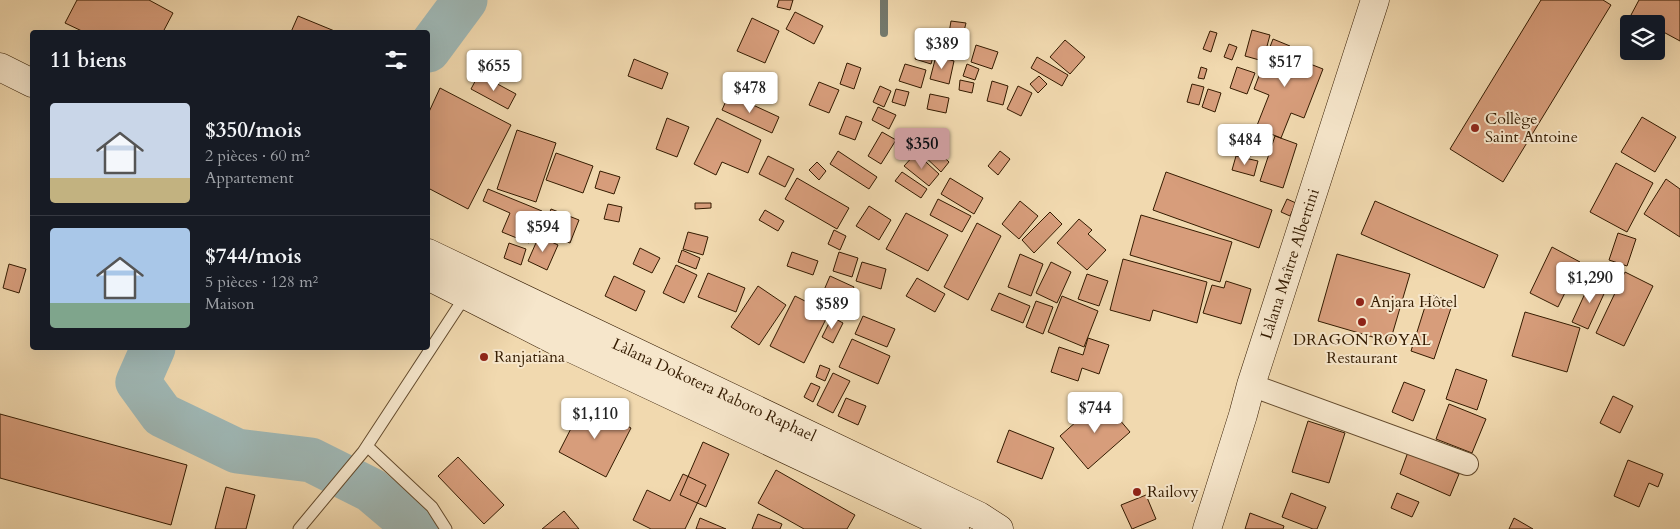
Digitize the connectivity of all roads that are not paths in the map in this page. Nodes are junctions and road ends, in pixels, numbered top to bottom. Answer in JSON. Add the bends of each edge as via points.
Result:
{"nodes":[{"id":1,"x":1375,"y":0,"type":"edge"},
{"id":2,"x":0,"y":49,"type":"edge"},
{"id":3,"x":30,"y":64,"type":"edge"},
{"id":4,"x":0,"y":67,"type":"edge"},
{"id":5,"x":30,"y":82,"type":"edge"},
{"id":6,"x":430,"y":254,"type":"edge"},
{"id":7,"x":430,"y":277,"type":"edge"},
{"id":8,"x":466,"y":295,"type":"junction"},
{"id":9,"x":564,"y":332,"type":"junction"},
{"id":10,"x":430,"y":350,"type":"edge"},
{"id":11,"x":430,"y":350,"type":"edge"},
{"id":12,"x":1251,"y":385,"type":"junction"},
{"id":13,"x":365,"y":449,"type":"junction"},
{"id":14,"x":1467,"y":464,"type":"dead end"},
{"id":15,"x":299,"y":529,"type":"edge"},
{"id":16,"x":446,"y":529,"type":"edge"},
{"id":17,"x":955,"y":529,"type":"edge"},
{"id":18,"x":999,"y":529,"type":"edge"},
{"id":19,"x":1207,"y":529,"type":"edge"}],
"edges":[{"from":1,"to":12,"type":"main road","name":"Làlana Maître Albertini"},
{"from":2,"to":3,"type":"main road"},
{"from":4,"to":5,"type":"main road"},
{"from":6,"to":9,"type":"main road","name":"Làlana Dokotera Raboto Raphael"},
{"from":7,"to":8,"type":"main road","name":"Làlana Dokotera Raboto Raphael"},
{"from":8,"to":9,"type":"main road","name":"Làlana Dokotera Raboto Raphael"},
{"from":8,"to":10,"type":"lane"},
{"from":9,"to":17,"type":"main road","name":"Làlana Dokotera Raboto Raphael"},
{"from":9,"to":18,"type":"main road","name":"Làlana Dokotera Raboto Raphael","via":[[979,516]]},
{"from":11,"to":13,"type":"lane"},
{"from":12,"to":14,"type":"street"},
{"from":12,"to":19,"type":"main road","name":"Làlana Maître Albertini"},
{"from":13,"to":15,"type":"lane"},
{"from":13,"to":16,"type":"lane","via":[[432,507]]}]}
